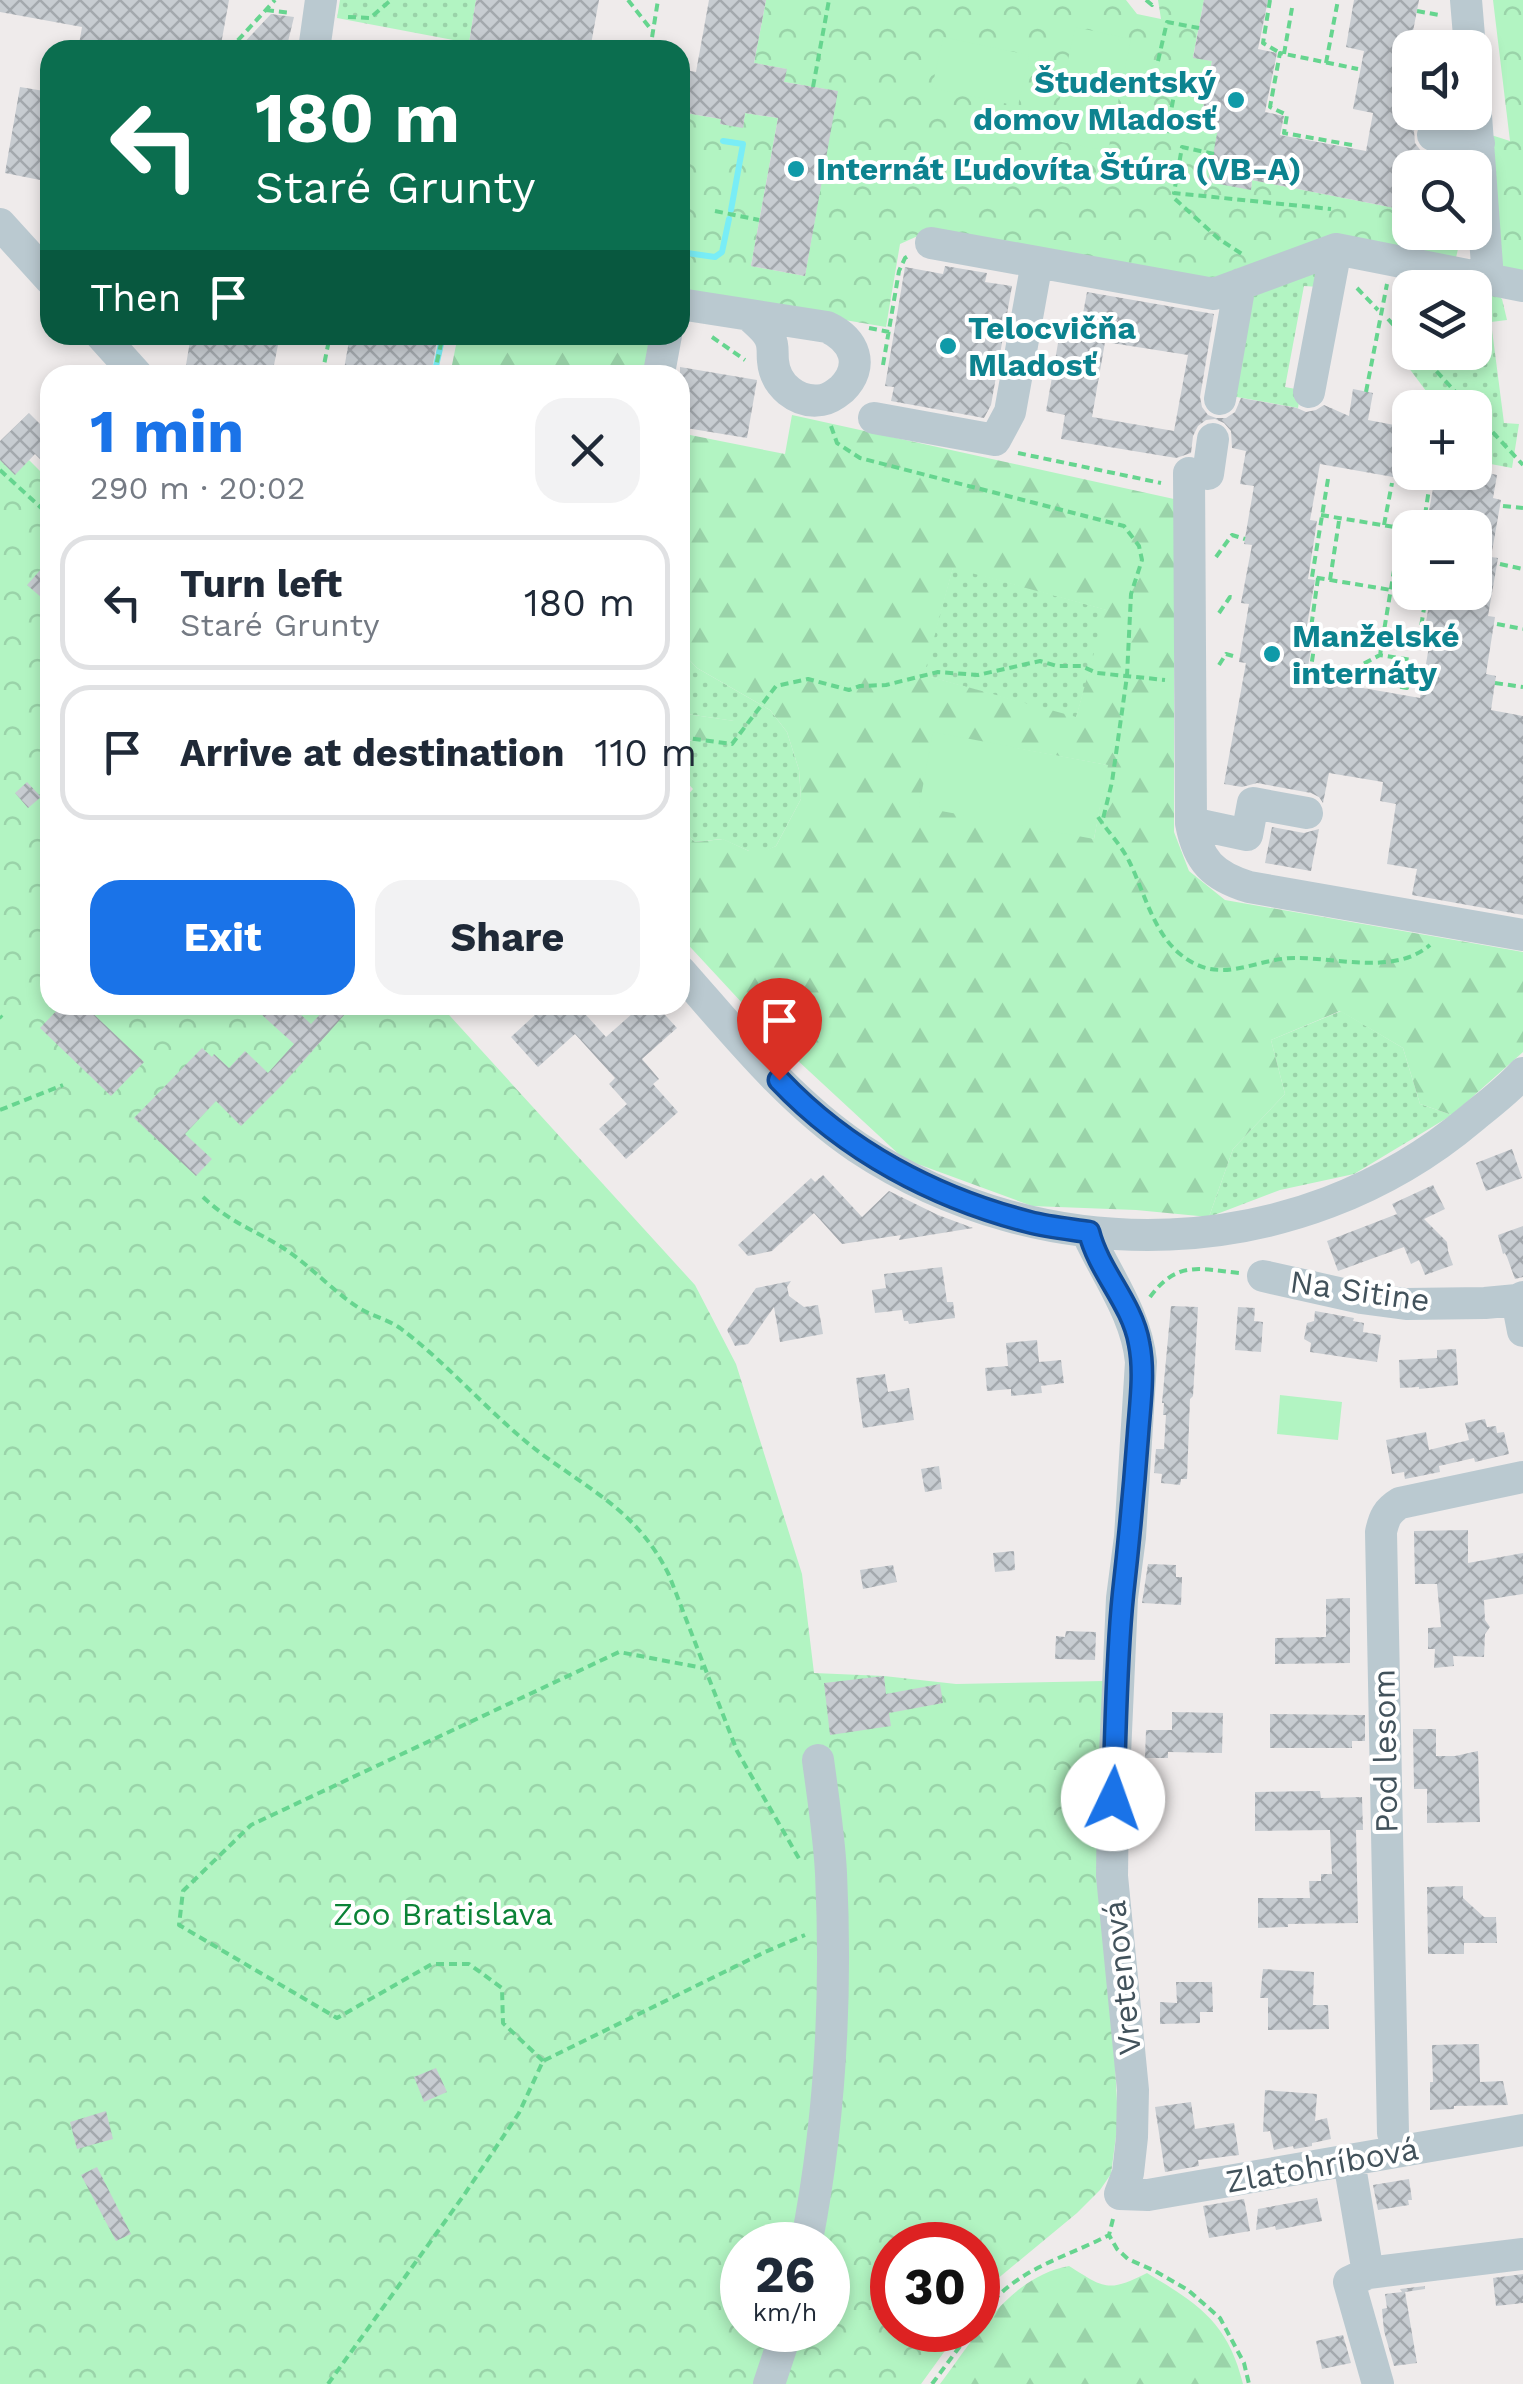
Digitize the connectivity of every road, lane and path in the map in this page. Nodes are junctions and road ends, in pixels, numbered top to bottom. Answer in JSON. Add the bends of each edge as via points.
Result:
{"nodes":[{"id":1,"x":275,"y":0,"type":"edge"},
{"id":2,"x":392,"y":0,"type":"edge"},
{"id":3,"x":628,"y":0,"type":"edge"},
{"id":4,"x":658,"y":0,"type":"edge"},
{"id":5,"x":829,"y":0,"type":"edge"},
{"id":6,"x":1270,"y":0,"type":"edge"},
{"id":7,"x":1338,"y":0,"type":"edge"},
{"id":8,"x":1442,"y":0,"type":"edge"},
{"id":9,"x":1466,"y":0,"type":"edge"},
{"id":10,"x":1292,"y":8,"type":"dead end"},
{"id":11,"x":266,"y":10,"type":"junction"},
{"id":12,"x":321,"y":11,"type":"edge"},
{"id":13,"x":1417,"y":11,"type":"dead end"},
{"id":14,"x":1198,"y":28,"type":"dead end"},
{"id":15,"x":1468,"y":30,"type":"edge"},
{"id":16,"x":653,"y":32,"type":"junction"},
{"id":17,"x":238,"y":40,"type":"edge"},
{"id":18,"x":316,"y":40,"type":"edge"},
{"id":19,"x":652,"y":40,"type":"edge"},
{"id":20,"x":1282,"y":53,"type":"junction"},
{"id":21,"x":1158,"y":60,"type":"dead end"},
{"id":22,"x":1326,"y":63,"type":"junction"},
{"id":23,"x":1358,"y":70,"type":"dead end"},
{"id":24,"x":813,"y":87,"type":"dead end"},
{"id":25,"x":1206,"y":90,"type":"dead end"},
{"id":26,"x":1477,"y":130,"type":"edge"},
{"id":27,"x":1167,"y":133,"type":"dead end"},
{"id":28,"x":1433,"y":135,"type":"dead end"},
{"id":29,"x":1478,"y":143,"type":"junction"},
{"id":30,"x":1352,"y":146,"type":"dead end"},
{"id":31,"x":1214,"y":154,"type":"dead end"},
{"id":32,"x":1175,"y":199,"type":"dead end"},
{"id":33,"x":1331,"y":208,"type":"dead end"},
{"id":34,"x":715,"y":212,"type":"dead end"},
{"id":35,"x":759,"y":220,"type":"dead end"},
{"id":36,"x":0,"y":224,"type":"edge"},
{"id":37,"x":931,"y":243,"type":"dead end"},
{"id":38,"x":1336,"y":248,"type":"junction"},
{"id":39,"x":1038,"y":262,"type":"junction"},
{"id":40,"x":40,"y":268,"type":"edge"},
{"id":41,"x":1444,"y":270,"type":"edge"},
{"id":42,"x":1487,"y":270,"type":"edge"},
{"id":43,"x":899,"y":271,"type":"dead end"},
{"id":44,"x":1272,"y":273,"type":"junction"},
{"id":45,"x":1388,"y":280,"type":"dead end"},
{"id":46,"x":1492,"y":280,"type":"edge"},
{"id":47,"x":1240,"y":284,"type":"junction"},
{"id":48,"x":1523,"y":286,"type":"edge"},
{"id":49,"x":690,"y":306,"type":"edge"},
{"id":50,"x":749,"y":315,"type":"junction"},
{"id":51,"x":1388,"y":319,"type":"dead end"},
{"id":52,"x":1392,"y":323,"type":"edge"},
{"id":53,"x":704,"y":330,"type":"dead end"},
{"id":54,"x":889,"y":332,"type":"dead end"},
{"id":55,"x":110,"y":345,"type":"edge"},
{"id":56,"x":128,"y":365,"type":"edge"},
{"id":57,"x":1435,"y":370,"type":"edge"},
{"id":58,"x":782,"y":386,"type":"junction"},
{"id":59,"x":1454,"y":390,"type":"edge"},
{"id":60,"x":1310,"y":392,"type":"dead end"},
{"id":61,"x":1366,"y":392,"type":"dead end"},
{"id":62,"x":1220,"y":399,"type":"dead end"},
{"id":63,"x":822,"y":400,"type":"junction"},
{"id":64,"x":874,"y":418,"type":"dead end"},
{"id":65,"x":1492,"y":431,"type":"edge"},
{"id":66,"x":1214,"y":439,"type":"dead end"},
{"id":67,"x":1014,"y":452,"type":"dead end"},
{"id":68,"x":1523,"y":465,"type":"edge"},
{"id":69,"x":0,"y":470,"type":"edge"},
{"id":70,"x":1195,"y":478,"type":"junction"},
{"id":71,"x":1328,"y":479,"type":"dead end"},
{"id":72,"x":1392,"y":484,"type":"dead end"},
{"id":73,"x":1503,"y":506,"type":"dead end"},
{"id":74,"x":40,"y":507,"type":"edge"},
{"id":75,"x":1523,"y":508,"type":"edge"},
{"id":76,"x":1321,"y":516,"type":"junction"},
{"id":77,"x":1340,"y":518,"type":"junction"},
{"id":78,"x":1384,"y":525,"type":"junction"},
{"id":79,"x":1500,"y":564,"type":"dead end"},
{"id":80,"x":1523,"y":569,"type":"edge"},
{"id":81,"x":1318,"y":578,"type":"junction"},
{"id":82,"x":1330,"y":580,"type":"junction"},
{"id":83,"x":1391,"y":588,"type":"junction"},
{"id":84,"x":1424,"y":610,"type":"edge"},
{"id":85,"x":1498,"y":624,"type":"dead end"},
{"id":86,"x":1523,"y":630,"type":"edge"},
{"id":87,"x":1424,"y":647,"type":"dead end"},
{"id":88,"x":1380,"y":655,"type":"junction"},
{"id":89,"x":1128,"y":676,"type":"junction"},
{"id":90,"x":1190,"y":682,"type":"junction"},
{"id":91,"x":1373,"y":682,"type":"dead end"},
{"id":92,"x":1495,"y":683,"type":"dead end"},
{"id":93,"x":1523,"y":687,"type":"edge"},
{"id":94,"x":690,"y":738,"type":"edge"},
{"id":95,"x":1307,"y":814,"type":"dead end"},
{"id":96,"x":1191,"y":824,"type":"junction"},
{"id":97,"x":1455,"y":923,"type":"junction"},
{"id":98,"x":1523,"y":935,"type":"edge"},
{"id":99,"x":690,"y":982,"type":"edge"},
{"id":100,"x":1521,"y":1082,"type":"edge"},
{"id":101,"x":62,"y":1084,"type":"dead end"},
{"id":102,"x":0,"y":1110,"type":"edge"},
{"id":103,"x":203,"y":1197,"type":"dead end"},
{"id":104,"x":1089,"y":1232,"type":"junction"},
{"id":105,"x":1263,"y":1276,"type":"joint"},
{"id":106,"x":1156,"y":1288,"type":"dead end"},
{"id":107,"x":1521,"y":1310,"type":"edge"},
{"id":108,"x":1523,"y":1478,"type":"edge"},
{"id":109,"x":703,"y":1668,"type":"junction"},
{"id":110,"x":818,"y":1760,"type":"dead end"},
{"id":111,"x":802,"y":1864,"type":"dead end"},
{"id":112,"x":832,"y":1926,"type":"junction"},
{"id":113,"x":543,"y":2061,"type":"junction"},
{"id":114,"x":1523,"y":2130,"type":"edge"},
{"id":115,"x":1393,"y":2133,"type":"dead end"},
{"id":116,"x":1349,"y":2162,"type":"junction"},
{"id":117,"x":1120,"y":2194,"type":"joint"},
{"id":118,"x":810,"y":2222,"type":"edge"},
{"id":119,"x":1523,"y":2254,"type":"edge"},
{"id":120,"x":1368,"y":2272,"type":"junction"},
{"id":121,"x":1000,"y":2294,"type":"edge"},
{"id":122,"x":780,"y":2352,"type":"edge"},
{"id":123,"x":956,"y":2352,"type":"edge"},
{"id":124,"x":328,"y":2384,"type":"edge"},
{"id":125,"x":770,"y":2384,"type":"edge"},
{"id":126,"x":932,"y":2384,"type":"edge"},
{"id":127,"x":1249,"y":2384,"type":"edge"},
{"id":128,"x":1378,"y":2384,"type":"edge"}],
"edges":[{"from":1,"to":11,"type":"path"},
{"from":2,"to":12,"type":"path","via":[[370,18]]},
{"from":3,"to":16,"type":"path"},
{"from":4,"to":16,"type":"path"},
{"from":5,"to":24,"type":"path"},
{"from":6,"to":20,"type":"path","via":[[1262,43]]},
{"from":7,"to":22,"type":"path"},
{"from":8,"to":13,"type":"path","via":[[1439,15]]},
{"from":9,"to":15,"type":"street"},
{"from":10,"to":20,"type":"path"},
{"from":11,"to":12,"type":"path"},
{"from":11,"to":17,"type":"path"},
{"from":12,"to":18,"type":"street"},
{"from":14,"to":21,"type":"path","via":[[1167,22]]},
{"from":16,"to":19,"type":"path"},
{"from":20,"to":22,"type":"path"},
{"from":20,"to":30,"type":"path","via":[[1270,106],[1287,115],[1284,133]]},
{"from":22,"to":23,"type":"path"},
{"from":25,"to":27,"type":"path","via":[[1176,84]]},
{"from":26,"to":29,"type":"street"},
{"from":28,"to":29,"type":"street"},
{"from":29,"to":42,"type":"street"},
{"from":31,"to":33,"type":"path","via":[[1182,147],[1174,192]]},
{"from":32,"to":44,"type":"path","via":[[1219,239]]},
{"from":34,"to":35,"type":"path"},
{"from":36,"to":40,"type":"street"},
{"from":37,"to":39,"type":"street"},
{"from":38,"to":41,"type":"street"},
{"from":38,"to":44,"type":"street"},
{"from":38,"to":60,"type":"street"},
{"from":39,"to":47,"type":"street","via":[[1214,294]]},
{"from":39,"to":64,"type":"street","via":[[1010,412],[995,440]]},
{"from":43,"to":54,"type":"path"},
{"from":44,"to":47,"type":"street"},
{"from":45,"to":61,"type":"path"},
{"from":46,"to":48,"type":"street"},
{"from":47,"to":62,"type":"street"},
{"from":49,"to":50,"type":"street"},
{"from":50,"to":58,"type":"street","via":[[770,337]]},
{"from":50,"to":63,"type":"street","via":[[827,328],[846,338],[853,373]]},
{"from":51,"to":52,"type":"path"},
{"from":53,"to":58,"type":"path"},
{"from":55,"to":56,"type":"street"},
{"from":57,"to":59,"type":"path"},
{"from":58,"to":63,"type":"street","via":[[794,396]]},
{"from":63,"to":89,"type":"path","via":[[837,444],[860,458],[1124,526],[1142,560],[1132,594]]},
{"from":65,"to":68,"type":"path"},
{"from":66,"to":70,"type":"street"},
{"from":67,"to":70,"type":"path"},
{"from":69,"to":74,"type":"path"},
{"from":70,"to":90,"type":"street"},
{"from":71,"to":76,"type":"path"},
{"from":72,"to":78,"type":"path"},
{"from":73,"to":75,"type":"path"},
{"from":76,"to":77,"type":"path"},
{"from":76,"to":81,"type":"path","via":[[1312,577]]},
{"from":77,"to":78,"type":"path"},
{"from":77,"to":82,"type":"path"},
{"from":78,"to":83,"type":"path","via":[[1394,527],[1399,540]]},
{"from":79,"to":80,"type":"path"},
{"from":81,"to":82,"type":"path"},
{"from":81,"to":88,"type":"path","via":[[1310,674],[1358,683],[1362,665]]},
{"from":82,"to":83,"type":"path"},
{"from":83,"to":88,"type":"path"},
{"from":84,"to":87,"type":"path","via":[[1418,646]]},
{"from":85,"to":86,"type":"path"},
{"from":88,"to":91,"type":"path","via":[[1412,660],[1407,688]]},
{"from":89,"to":90,"type":"path"},
{"from":89,"to":94,"type":"path","via":[[1040,661],[849,690],[808,679],[776,686],[732,744]]},
{"from":89,"to":97,"type":"path","via":[[1100,820],[1128,857],[1159,926],[1192,964],[1242,969],[1293,958],[1392,960],[1422,951]]},
{"from":90,"to":96,"type":"street"},
{"from":92,"to":93,"type":"path"},
{"from":95,"to":96,"type":"street","via":[[1254,803],[1248,835]]},
{"from":96,"to":97,"type":"street","via":[[1204,859],[1228,880]]},
{"from":97,"to":98,"type":"street"},
{"from":99,"to":104,"type":"street","via":[[794,1097],[857,1146],[952,1197],[1032,1223]]},
{"from":100,"to":104,"type":"street","via":[[1413,1162],[1340,1200],[1210,1232]]},
{"from":101,"to":102,"type":"path"},
{"from":103,"to":109,"type":"path","via":[[422,1345],[500,1420],[617,1508],[669,1574]]},
{"from":104,"to":117,"type":"street","name":"Vretenová","via":[[1132,1321],[1141,1362],[1112,1838],[1133,2090],[1128,2172]]},
{"from":105,"to":106,"type":"path","via":[[1187,1268]]},
{"from":105,"to":107,"type":"street","name":"Na Sitine","via":[[1406,1304]]},
{"from":108,"to":115,"type":"street","name":"Pod lesom","via":[[1400,1503],[1384,1518],[1381,1532]]},
{"from":109,"to":111,"type":"path","via":[[737,1751]]},
{"from":109,"to":113,"type":"path","via":[[619,1652],[251,1825],[183,1891],[178,1925],[337,2018],[432,1964],[469,1964],[502,1988],[503,2023]]},
{"from":110,"to":112,"type":"street"},
{"from":112,"to":113,"type":"path"},
{"from":112,"to":118,"type":"street","via":[[827,2094]]},
{"from":113,"to":124,"type":"path","via":[[519,2114]]},
{"from":114,"to":116,"type":"street","name":"Zlatohríbová"},
{"from":116,"to":117,"type":"street","name":"Zlatohríbová"},
{"from":116,"to":120,"type":"street"},
{"from":119,"to":120,"type":"street"},
{"from":120,"to":128,"type":"street","via":[[1349,2282]]},
{"from":121,"to":127,"type":"path","via":[[1044,2264],[1110,2235],[1117,2250],[1188,2290],[1220,2318]]},
{"from":122,"to":125,"type":"street"},
{"from":123,"to":126,"type":"path"}]}
